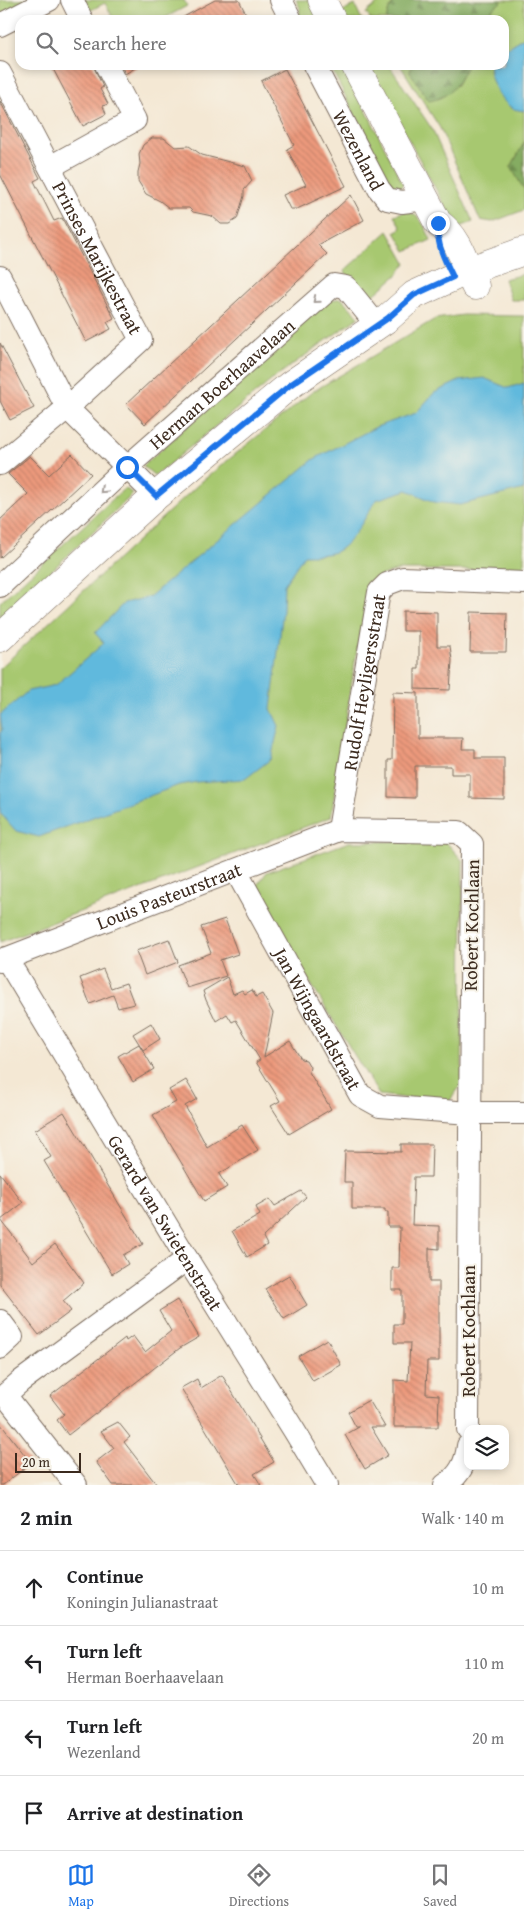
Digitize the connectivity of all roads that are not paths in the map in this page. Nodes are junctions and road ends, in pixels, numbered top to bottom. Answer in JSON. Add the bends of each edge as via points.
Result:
{"nodes":[{"id":1,"x":49,"y":0,"type":"edge"},
{"id":2,"x":72,"y":0,"type":"edge"},
{"id":3,"x":281,"y":0,"type":"edge"},
{"id":4,"x":322,"y":0,"type":"edge"},
{"id":5,"x":20,"y":15,"type":"edge"},
{"id":6,"x":80,"y":15,"type":"edge"},
{"id":7,"x":288,"y":15,"type":"edge"},
{"id":8,"x":330,"y":15,"type":"edge"},
{"id":9,"x":15,"y":17,"type":"edge"},
{"id":10,"x":0,"y":25,"type":"edge"},
{"id":11,"x":109,"y":70,"type":"edge"},
{"id":12,"x":317,"y":70,"type":"edge"},
{"id":13,"x":359,"y":70,"type":"edge"},
{"id":14,"x":0,"y":73,"type":"edge"},
{"id":15,"x":50,"y":166,"type":"junction"},
{"id":16,"x":426,"y":199,"type":"junction"},
{"id":17,"x":524,"y":251,"type":"edge"},
{"id":18,"x":524,"y":267,"type":"edge"},
{"id":19,"x":0,"y":277,"type":"edge"},
{"id":20,"x":464,"y":281,"type":"junction"},
{"id":21,"x":382,"y":321,"type":"junction"},
{"id":22,"x":67,"y":408,"type":"junction"},
{"id":23,"x":0,"y":464,"type":"edge"},
{"id":24,"x":127,"y":467,"type":"junction"},
{"id":25,"x":156,"y":496,"type":"junction"},
{"id":26,"x":524,"y":583,"type":"edge"},
{"id":27,"x":0,"y":586,"type":"edge"},
{"id":28,"x":0,"y":638,"type":"edge"},
{"id":29,"x":339,"y":830,"type":"junction"},
{"id":30,"x":236,"y":871,"type":"junction"},
{"id":31,"x":3,"y":960,"type":"edge"},
{"id":32,"x":524,"y":1113,"type":"edge"},
{"id":33,"x":469,"y":1114,"type":"junction"},
{"id":34,"x":186,"y":1259,"type":"junction"},
{"id":35,"x":0,"y":1321,"type":"edge"},
{"id":36,"x":0,"y":1348,"type":"edge"},
{"id":37,"x":468,"y":1425,"type":"edge"},
{"id":38,"x":464,"y":1464,"type":"edge"},
{"id":39,"x":76,"y":1485,"type":"edge"},
{"id":40,"x":327,"y":1485,"type":"edge"},
{"id":41,"x":445,"y":1485,"type":"edge"}],
"edges":[{"from":1,"to":5,"type":"street"},
{"from":2,"to":6,"type":"street"},
{"from":3,"to":7,"type":"street"},
{"from":4,"to":8,"type":"street"},
{"from":9,"to":10,"type":"street"},
{"from":11,"to":15,"type":"street","name":"Prinses Marijkestraat","via":[[135,120]]},
{"from":12,"to":16,"type":"street","name":"Wezenland","via":[[378,189],[387,199],[402,202]]},
{"from":13,"to":16,"type":"street","name":"Wezenland"},
{"from":14,"to":15,"type":"street","name":"Prinses Marijkestraat"},
{"from":15,"to":22,"type":"street","name":"Prinses Marijkestraat","via":[[141,340]]},
{"from":16,"to":20,"type":"street","name":"Wezenland","via":[[438,223],[439,246]]},
{"from":17,"to":20,"type":"street"},
{"from":18,"to":20,"type":"street"},
{"from":19,"to":22,"type":"street"},
{"from":20,"to":21,"type":"street"},
{"from":21,"to":24,"type":"street","name":"Herman Boerhaavelaan","one_way":true,"via":[[346,288],[334,284]]},
{"from":21,"to":25,"type":"street","via":[[290,385]]},
{"from":22,"to":23,"type":"street"},
{"from":22,"to":24,"type":"street"},
{"from":24,"to":25,"type":"street"},
{"from":24,"to":27,"type":"street","name":"Herman Boerhaavelaan","one_way":true},
{"from":25,"to":28,"type":"street"},
{"from":26,"to":29,"type":"street","name":"Rudolf Heyligersstraat","via":[[403,578],[387,584],[379,592]]},
{"from":29,"to":30,"type":"street","name":"Louis Pasteurstraat"},
{"from":29,"to":33,"type":"street","name":"Robert Kochlaan","via":[[459,832],[472,844]]},
{"from":30,"to":31,"type":"street","name":"Louis Pasteurstraat"},
{"from":30,"to":33,"type":"street","name":"Jan Wijngaardstraat","via":[[360,1095],[380,1106]]},
{"from":31,"to":34,"type":"street","name":"Gerard van Swietenstraat"},
{"from":32,"to":33,"type":"street"},
{"from":33,"to":37,"type":"street","name":"Robert Kochlaan"},
{"from":34,"to":39,"type":"street","via":[[5,1394]]},
{"from":34,"to":40,"type":"street","name":"Gerard van Swietenstraat"},
{"from":35,"to":36,"type":"street","via":[[12,1337]]},
{"from":38,"to":41,"type":"street","via":[[454,1480]]}]}
